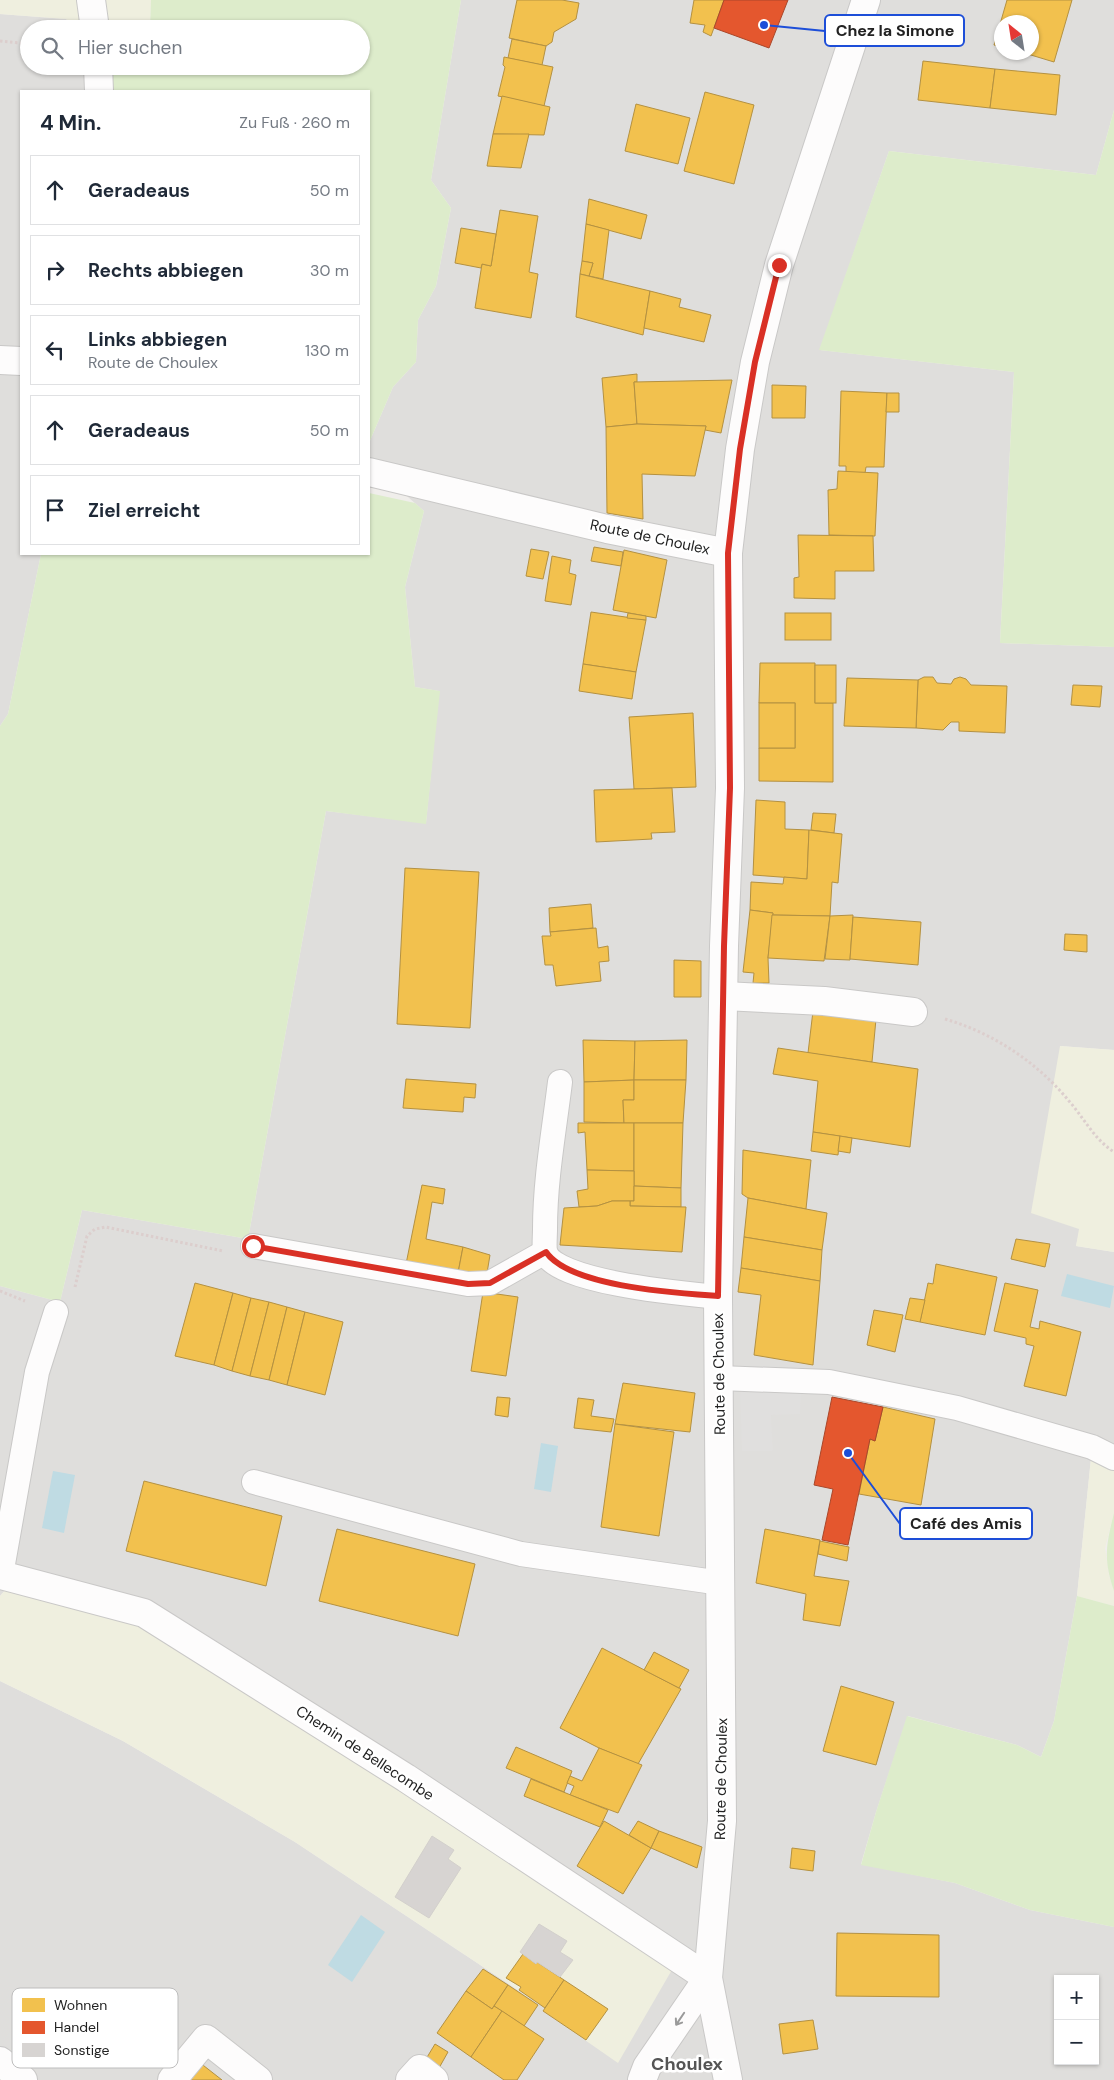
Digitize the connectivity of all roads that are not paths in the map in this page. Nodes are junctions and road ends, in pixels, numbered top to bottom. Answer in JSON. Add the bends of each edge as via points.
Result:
{"nodes":[{"id":1,"x":91,"y":0,"type":"edge"},
{"id":2,"x":866,"y":0,"type":"edge"},
{"id":3,"x":94,"y":20,"type":"edge"},
{"id":4,"x":98,"y":75,"type":"edge"},
{"id":5,"x":98,"y":90,"type":"edge"},
{"id":6,"x":0,"y":360,"type":"edge"},
{"id":7,"x":20,"y":361,"type":"edge"},
{"id":8,"x":370,"y":472,"type":"edge"},
{"id":9,"x":728,"y":553,"type":"junction"},
{"id":10,"x":724,"y":996,"type":"junction"},
{"id":11,"x":913,"y":1012,"type":"road end"},
{"id":12,"x":560,"y":1082,"type":"dead end"},
{"id":13,"x":253,"y":1246,"type":"road end"},
{"id":14,"x":546,"y":1252,"type":"junction"},
{"id":15,"x":718,"y":1296,"type":"junction"},
{"id":16,"x":56,"y":1312,"type":"road end"},
{"id":17,"x":719,"y":1378,"type":"junction"},
{"id":18,"x":1114,"y":1458,"type":"edge"},
{"id":19,"x":254,"y":1482,"type":"dead end"},
{"id":20,"x":1,"y":1575,"type":"edge"},
{"id":21,"x":721,"y":1583,"type":"junction"},
{"id":22,"x":708,"y":1978,"type":"junction"},
{"id":23,"x":0,"y":2061,"type":"edge"},
{"id":24,"x":23,"y":2080,"type":"edge"},
{"id":25,"x":172,"y":2080,"type":"edge"},
{"id":26,"x":258,"y":2080,"type":"edge"},
{"id":27,"x":410,"y":2080,"type":"edge"},
{"id":28,"x":434,"y":2080,"type":"edge"},
{"id":29,"x":642,"y":2080,"type":"edge"},
{"id":30,"x":728,"y":2080,"type":"edge"}],
"edges":[{"from":1,"to":3,"type":"street"},
{"from":2,"to":9,"type":"street","via":[[799,199],[759,342],[740,449]]},
{"from":4,"to":5,"type":"street"},
{"from":6,"to":7,"type":"street"},
{"from":8,"to":9,"type":"street","name":"Route de Choulex","via":[[607,529]]},
{"from":9,"to":10,"type":"street","name":"Route de Choulex","via":[[730,788]]},
{"from":10,"to":11,"type":"street","via":[[824,1001]]},
{"from":10,"to":15,"type":"street","name":"Route de Choulex"},
{"from":12,"to":14,"type":"lane","via":[[545,1206]]},
{"from":13,"to":14,"type":"lane","via":[[468,1284],[490,1283]]},
{"from":14,"to":15,"type":"lane","via":[[552,1261],[592,1278],[654,1291]]},
{"from":15,"to":17,"type":"street","name":"Route de Choulex"},
{"from":16,"to":20,"type":"lane","via":[[37,1372]]},
{"from":17,"to":18,"type":"lane","via":[[829,1382],[957,1408],[1092,1448]]},
{"from":17,"to":21,"type":"street","name":"Route de Choulex"},
{"from":19,"to":21,"type":"lane","via":[[521,1554]]},
{"from":20,"to":22,"type":"street","name":"Chemin de Bellecombe","via":[[144,1613],[406,1778]]},
{"from":21,"to":22,"type":"street","name":"Route de Choulex","via":[[722,1821]]},
{"from":22,"to":29,"type":"street","one_way":true},
{"from":22,"to":30,"type":"street","name":"Route de Choulex"},
{"from":23,"to":24,"type":"street"},
{"from":25,"to":26,"type":"street","via":[[206,2039]]},
{"from":27,"to":28,"type":"street","via":[[420,2069]]}]}
